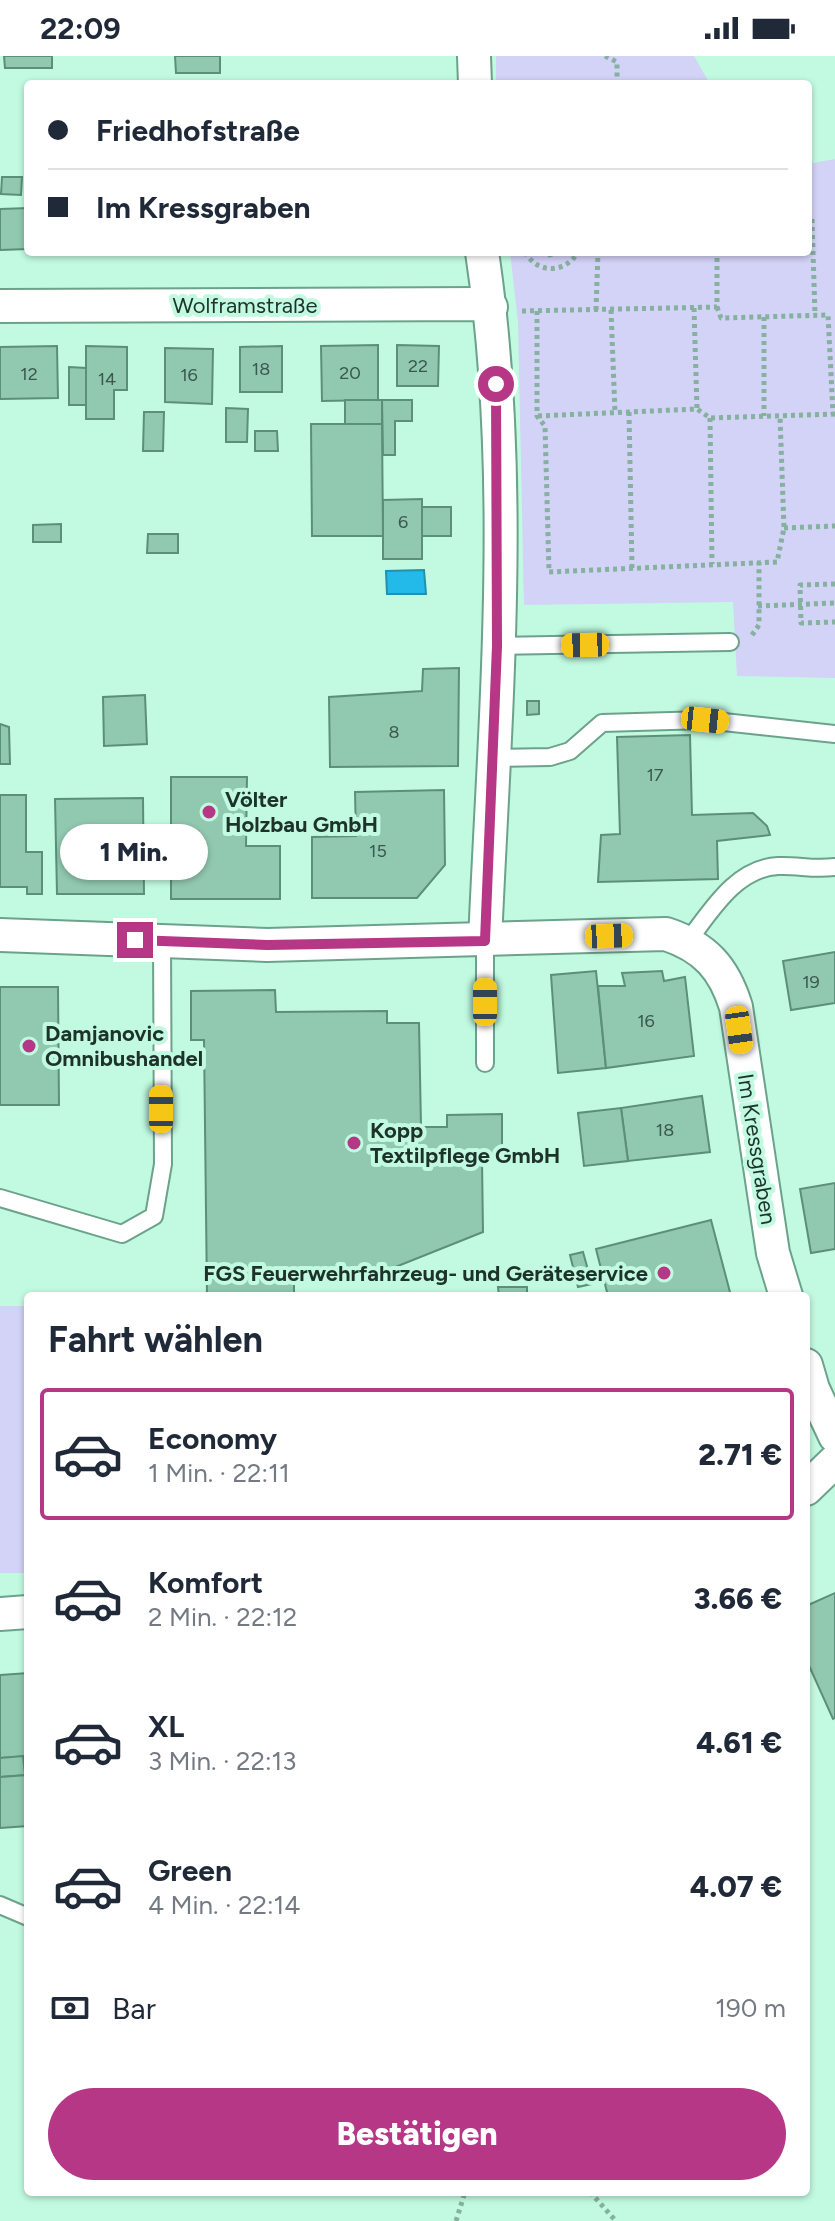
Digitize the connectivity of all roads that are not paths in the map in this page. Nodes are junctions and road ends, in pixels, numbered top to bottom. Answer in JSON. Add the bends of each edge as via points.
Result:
{"nodes":[{"id":1,"x":474,"y":56,"type":"edge"},
{"id":2,"x":475,"y":80,"type":"edge"},
{"id":3,"x":483,"y":256,"type":"edge"},
{"id":4,"x":0,"y":306,"type":"edge"},
{"id":5,"x":491,"y":310,"type":"junction"},
{"id":6,"x":730,"y":642,"type":"road end"},
{"id":7,"x":497,"y":646,"type":"junction"},
{"id":8,"x":835,"y":734,"type":"edge"},
{"id":9,"x":493,"y":758,"type":"junction"},
{"id":10,"x":835,"y":867,"type":"edge"},
{"id":11,"x":0,"y":935,"type":"edge"},
{"id":12,"x":162,"y":941,"type":"junction"},
{"id":13,"x":485,"y":941,"type":"junction"},
{"id":14,"x":688,"y":941,"type":"junction"},
{"id":15,"x":485,"y":1063,"type":"dead end"},
{"id":16,"x":0,"y":1198,"type":"edge"},
{"id":17,"x":785,"y":1292,"type":"edge"},
{"id":18,"x":810,"y":1379,"type":"edge"},
{"id":19,"x":835,"y":1436,"type":"edge"},
{"id":20,"x":835,"y":1461,"type":"edge"},
{"id":21,"x":810,"y":1485,"type":"edge"},
{"id":22,"x":24,"y":1612,"type":"edge"},
{"id":23,"x":0,"y":1614,"type":"edge"},
{"id":24,"x":0,"y":1905,"type":"edge"},
{"id":25,"x":24,"y":1915,"type":"edge"}],
"edges":[{"from":1,"to":2,"type":"street"},
{"from":3,"to":5,"type":"street"},
{"from":4,"to":5,"type":"street","name":"Wolframstraße","via":[[480,304]]},
{"from":5,"to":7,"type":"street","via":[[499,463]]},
{"from":6,"to":7,"type":"lane"},
{"from":7,"to":9,"type":"street"},
{"from":8,"to":9,"type":"lane","via":[[705,720],[602,723],[570,751],[550,757]]},
{"from":9,"to":13,"type":"street"},
{"from":10,"to":14,"type":"lane","via":[[811,871],[778,866],[751,872],[720,898]]},
{"from":11,"to":12,"type":"street"},
{"from":12,"to":13,"type":"street"},
{"from":12,"to":16,"type":"lane","via":[[163,1164],[154,1216],[122,1234]]},
{"from":13,"to":14,"type":"street","via":[[666,934]]},
{"from":13,"to":15,"type":"lane"},
{"from":14,"to":17,"type":"street","name":"Im Kressgraben","via":[[728,980],[736,1007],[773,1253]]},
{"from":18,"to":19,"type":"street"},
{"from":20,"to":21,"type":"street"},
{"from":22,"to":23,"type":"street"},
{"from":24,"to":25,"type":"lane"}]}
